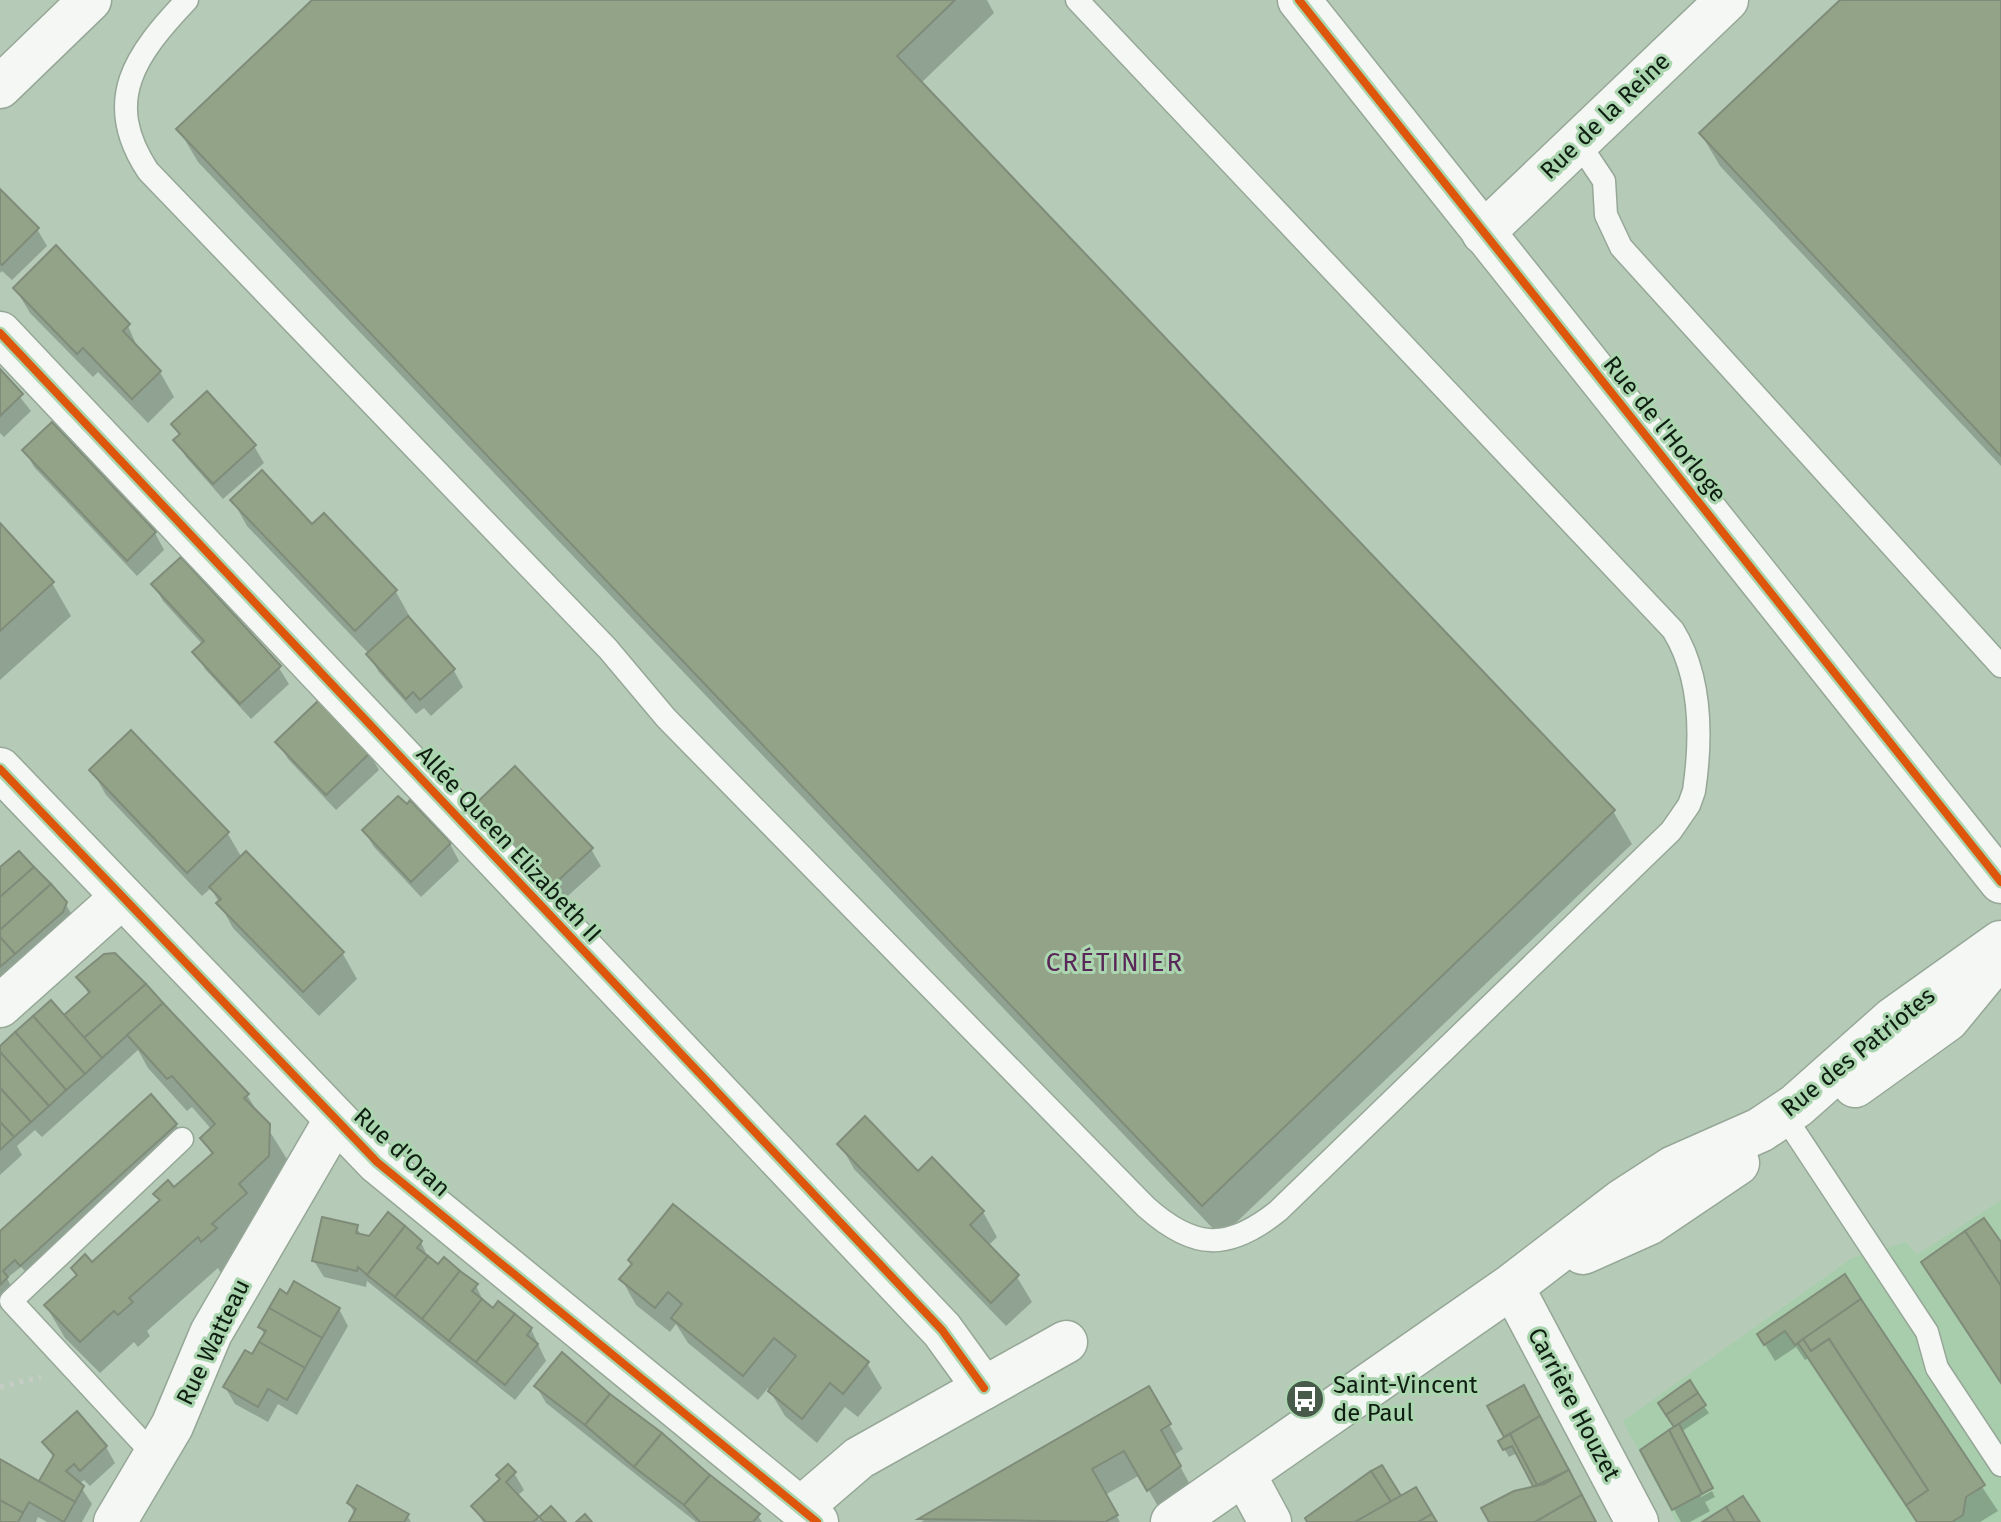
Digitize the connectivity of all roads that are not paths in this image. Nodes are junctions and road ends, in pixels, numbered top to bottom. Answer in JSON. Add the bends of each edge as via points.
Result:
{"nodes":[{"id":1,"x":90,"y":0,"type":"edge"},
{"id":2,"x":187,"y":0,"type":"edge"},
{"id":3,"x":1077,"y":0,"type":"edge"},
{"id":4,"x":1299,"y":0,"type":"edge"},
{"id":5,"x":1727,"y":0,"type":"edge"},
{"id":6,"x":0,"y":87,"type":"edge"},
{"id":7,"x":1578,"y":142,"type":"junction"},
{"id":8,"x":1483,"y":233,"type":"junction"},
{"id":9,"x":0,"y":333,"type":"edge"},
{"id":10,"x":2001,"y":666,"type":"edge"},
{"id":11,"x":0,"y":769,"type":"edge"},
{"id":12,"x":2001,"y":882,"type":"edge"},
{"id":13,"x":122,"y":897,"type":"junction"},
{"id":14,"x":2001,"y":943,"type":"edge"},
{"id":15,"x":2001,"y":955,"type":"edge"},
{"id":16,"x":0,"y":1006,"type":"edge"},
{"id":17,"x":335,"y":1120,"type":"junction"},
{"id":18,"x":1787,"y":1121,"type":"junction"},
{"id":19,"x":182,"y":1139,"type":"dead end"},
{"id":20,"x":1512,"y":1286,"type":"junction"},
{"id":21,"x":1066,"y":1342,"type":"dead end"},
{"id":22,"x":984,"y":1388,"type":"junction"},
{"id":23,"x":154,"y":1455,"type":"junction"},
{"id":24,"x":2001,"y":1465,"type":"edge"},
{"id":25,"x":1243,"y":1472,"type":"junction"},
{"id":26,"x":810,"y":1515,"type":"edge"},
{"id":27,"x":115,"y":1522,"type":"edge"},
{"id":28,"x":1173,"y":1522,"type":"edge"},
{"id":29,"x":1270,"y":1522,"type":"edge"},
{"id":30,"x":1637,"y":1522,"type":"edge"}],
"edges":[{"from":1,"to":6,"type":"street"},
{"from":2,"to":3,"type":"lane","via":[[144,50],[126,96],[132,142],[148,171],[608,649],[666,718],[1146,1207],[1189,1237],[1233,1239],[1278,1211],[1671,831],[1694,791],[1697,701],[1690,663],[1673,630]]},
{"from":4,"to":8,"type":"street","name":"Rue de l'Horloge"},
{"from":5,"to":7,"type":"street","name":"Rue de la Reine"},
{"from":7,"to":8,"type":"street","name":"Rue de la Reine"},
{"from":7,"to":10,"type":"lane","via":[[1604,181],[1608,225],[1621,247]]},
{"from":8,"to":12,"type":"street","name":"Rue de l'Horloge"},
{"from":9,"to":22,"type":"street","name":"Allée Queen Elizabeth II","via":[[942,1330]]},
{"from":11,"to":13,"type":"street","name":"Rue d'Oran"},
{"from":13,"to":16,"type":"street"},
{"from":13,"to":17,"type":"street","name":"Rue d'Oran"},
{"from":14,"to":18,"type":"street","name":"Rue des Patriotes","via":[[1893,1020]]},
{"from":15,"to":18,"type":"street","name":"Rue des Patriotes","via":[[1931,1032]]},
{"from":17,"to":23,"type":"street","name":"Rue Watteau","via":[[211,1333],[185,1400]]},
{"from":17,"to":26,"type":"street","name":"Rue d'Oran","via":[[388,1171]]},
{"from":18,"to":20,"type":"street","name":"Rue des Patriotes","via":[[1674,1168]]},
{"from":18,"to":24,"type":"lane","via":[[1927,1332],[1937,1368]]},
{"from":19,"to":23,"type":"lane","via":[[11,1301]]},
{"from":20,"to":25,"type":"street","name":"Rue des Patriotes"},
{"from":20,"to":30,"type":"street","name":"Carrière Houzet"},
{"from":21,"to":22,"type":"street"},
{"from":22,"to":26,"type":"street","via":[[859,1458]]},
{"from":23,"to":27,"type":"street","name":"Rue Watteau"},
{"from":25,"to":28,"type":"street","name":"Rue des Patriotes"},
{"from":25,"to":29,"type":"street"}]}
